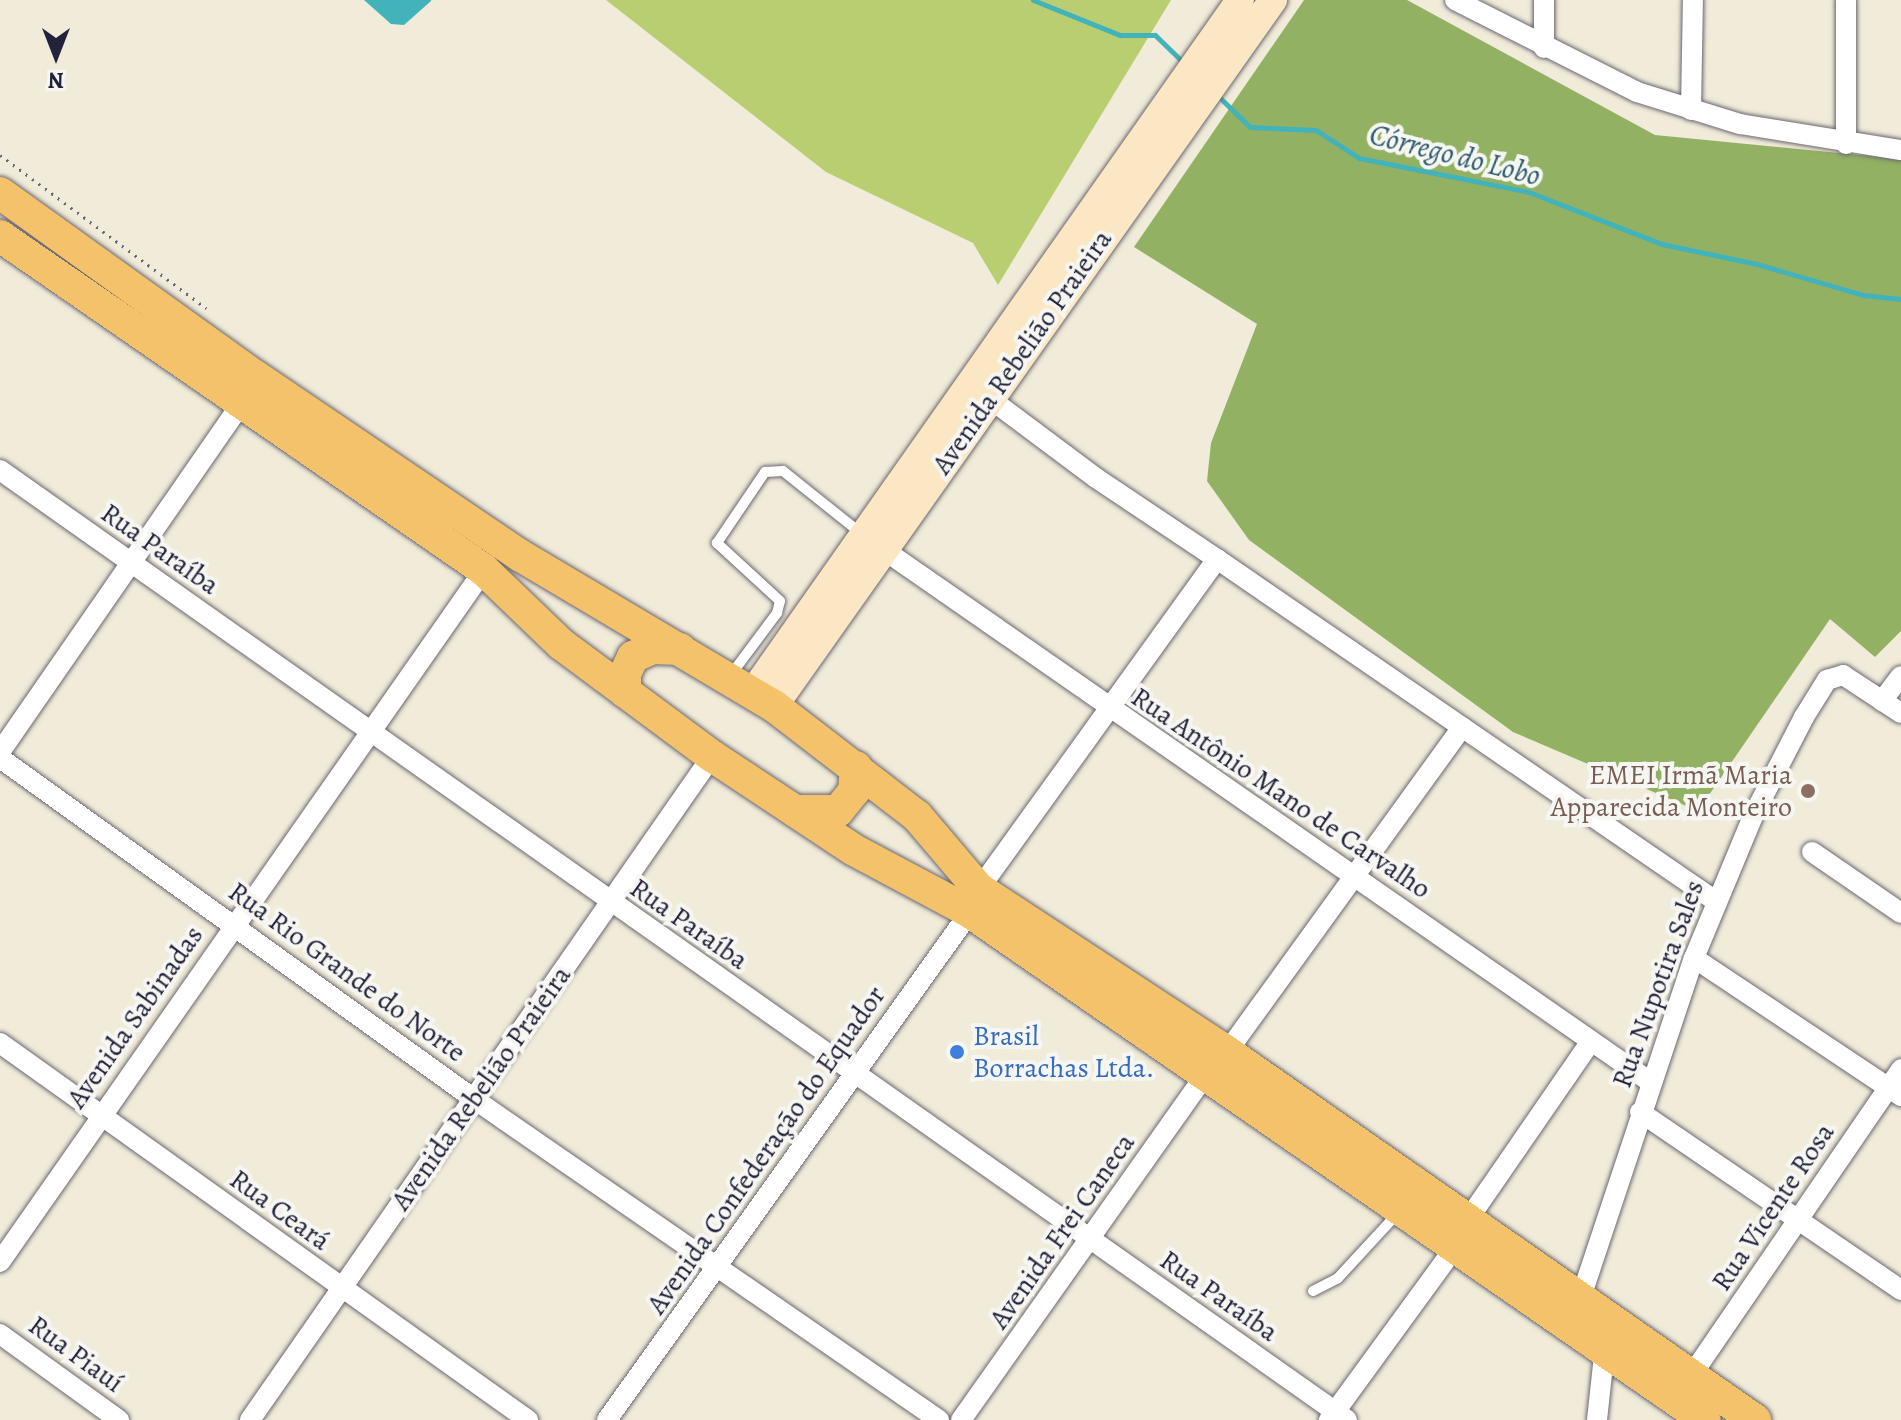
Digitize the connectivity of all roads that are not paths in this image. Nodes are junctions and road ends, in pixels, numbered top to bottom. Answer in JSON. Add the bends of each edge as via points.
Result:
{"nodes":[{"id":1,"x":1240,"y":0,"type":"edge"},
{"id":2,"x":1273,"y":0,"type":"edge"},
{"id":3,"x":1455,"y":0,"type":"edge"},
{"id":4,"x":1544,"y":0,"type":"edge"},
{"id":5,"x":1693,"y":0,"type":"edge"},
{"id":6,"x":1846,"y":0,"type":"edge"},
{"id":7,"x":1544,"y":48,"type":"junction"},
{"id":8,"x":1201,"y":80,"type":"junction"},
{"id":9,"x":1691,"y":110,"type":"junction"},
{"id":10,"x":1846,"y":144,"type":"junction"},
{"id":11,"x":1901,"y":150,"type":"edge"},
{"id":12,"x":0,"y":193,"type":"edge"},
{"id":13,"x":2,"y":240,"type":"edge"},
{"id":14,"x":240,"y":405,"type":"junction"},
{"id":15,"x":973,"y":407,"type":"junction"},
{"id":16,"x":0,"y":470,"type":"edge"},
{"id":17,"x":873,"y":542,"type":"junction"},
{"id":18,"x":1217,"y":559,"type":"junction"},
{"id":19,"x":133,"y":565,"type":"junction"},
{"id":20,"x":484,"y":570,"type":"junction"},
{"id":21,"x":680,"y":649,"type":"junction"},
{"id":22,"x":1901,"y":676,"type":"edge"},
{"id":23,"x":625,"y":692,"type":"junction"},
{"id":24,"x":752,"y":692,"type":"junction"},
{"id":25,"x":1882,"y":701,"type":"junction"},
{"id":26,"x":1110,"y":710,"type":"junction"},
{"id":27,"x":1901,"y":713,"type":"edge"},
{"id":28,"x":1462,"y":727,"type":"junction"},
{"id":29,"x":370,"y":732,"type":"junction"},
{"id":30,"x":0,"y":752,"type":"edge"},
{"id":31,"x":712,"y":756,"type":"junction"},
{"id":32,"x":0,"y":758,"type":"edge"},
{"id":33,"x":856,"y":767,"type":"junction"},
{"id":34,"x":795,"y":811,"type":"junction"},
{"id":35,"x":1812,"y":852,"type":"dead end"},
{"id":36,"x":1353,"y":874,"type":"junction"},
{"id":37,"x":975,"y":900,"type":"junction"},
{"id":38,"x":1717,"y":902,"type":"junction"},
{"id":39,"x":612,"y":904,"type":"junction"},
{"id":40,"x":1901,"y":913,"type":"edge"},
{"id":41,"x":236,"y":923,"type":"junction"},
{"id":42,"x":1694,"y":958,"type":"junction"},
{"id":43,"x":0,"y":1043,"type":"edge"},
{"id":44,"x":1589,"y":1044,"type":"junction"},
{"id":45,"x":1217,"y":1063,"type":"junction"},
{"id":46,"x":1901,"y":1069,"type":"edge"},
{"id":47,"x":852,"y":1074,"type":"junction"},
{"id":48,"x":1649,"y":1081,"type":"junction"},
{"id":49,"x":1895,"y":1092,"type":"edge"},
{"id":50,"x":474,"y":1099,"type":"junction"},
{"id":51,"x":1640,"y":1112,"type":"junction"},
{"id":52,"x":100,"y":1115,"type":"junction"},
{"id":53,"x":1400,"y":1210,"type":"junction"},
{"id":54,"x":1799,"y":1220,"type":"junction"},
{"id":55,"x":1461,"y":1234,"type":"junction"},
{"id":56,"x":1091,"y":1241,"type":"junction"},
{"id":57,"x":0,"y":1262,"type":"edge"},
{"id":58,"x":720,"y":1264,"type":"junction"},
{"id":59,"x":340,"y":1287,"type":"junction"},
{"id":60,"x":1901,"y":1290,"type":"edge"},
{"id":61,"x":1313,"y":1291,"type":"dead end"},
{"id":62,"x":1580,"y":1300,"type":"junction"},
{"id":63,"x":0,"y":1334,"type":"edge"},
{"id":64,"x":1605,"y":1346,"type":"junction"},
{"id":65,"x":1691,"y":1376,"type":"junction"},
{"id":66,"x":1337,"y":1417,"type":"edge"},
{"id":67,"x":119,"y":1420,"type":"edge"},
{"id":68,"x":250,"y":1420,"type":"edge"},
{"id":69,"x":528,"y":1420,"type":"edge"},
{"id":70,"x":607,"y":1420,"type":"edge"},
{"id":71,"x":939,"y":1420,"type":"edge"},
{"id":72,"x":961,"y":1420,"type":"edge"},
{"id":73,"x":1597,"y":1420,"type":"edge"},
{"id":74,"x":1705,"y":1420,"type":"edge"},
{"id":75,"x":1755,"y":1420,"type":"edge"}],
"edges":[{"from":1,"to":8,"type":"street","name":"Avenida Rebelião Praieira"},
{"from":2,"to":8,"type":"street","name":"Avenida Rebelião Praieira"},
{"from":3,"to":7,"type":"street"},
{"from":4,"to":7,"type":"street"},
{"from":5,"to":9,"type":"street"},
{"from":6,"to":10,"type":"street"},
{"from":7,"to":9,"type":"street","via":[[1637,92]]},
{"from":8,"to":15,"type":"street","name":"Avenida Rebelião Praieira"},
{"from":9,"to":10,"type":"street"},
{"from":10,"to":11,"type":"street"},
{"from":12,"to":21,"type":"main road","via":[[255,376],[496,539]]},
{"from":13,"to":14,"type":"main road"},
{"from":14,"to":19,"type":"street"},
{"from":14,"to":20,"type":"main road"},
{"from":15,"to":17,"type":"street","name":"Avenida Rebelião Praieira"},
{"from":15,"to":18,"type":"street","via":[[1096,478]]},
{"from":16,"to":19,"type":"street","name":"Rua Paraíba"},
{"from":17,"to":24,"type":"street","name":"Avenida Rebelião Praieira"},
{"from":17,"to":24,"type":"lane","via":[[783,471],[765,472],[717,543],[780,601]]},
{"from":17,"to":26,"type":"street","name":"Rua Antônio Mano de Carvalho"},
{"from":18,"to":26,"type":"street","name":"Avenida Confederação do Equador"},
{"from":18,"to":28,"type":"street"},
{"from":19,"to":29,"type":"street","name":"Rua Paraíba"},
{"from":19,"to":30,"type":"street"},
{"from":20,"to":23,"type":"main road","via":[[561,644]]},
{"from":20,"to":29,"type":"street","name":"Avenida Sabinadas"},
{"from":21,"to":23,"type":"main road","via":[[652,648],[633,657],[625,674]]},
{"from":21,"to":24,"type":"main road"},
{"from":22,"to":25,"type":"street"},
{"from":23,"to":31,"type":"main road"},
{"from":24,"to":33,"type":"main road"},
{"from":25,"to":27,"type":"street"},
{"from":25,"to":38,"type":"street","name":"Rua Nupotira Sales","via":[[1843,675],[1827,680],[1754,814]]},
{"from":26,"to":36,"type":"street","name":"Rua Antônio Mano de Carvalho"},
{"from":26,"to":37,"type":"street","name":"Avenida Confederação do Equador"},
{"from":28,"to":36,"type":"street","name":"Avenida Frei Caneca"},
{"from":28,"to":38,"type":"street"},
{"from":29,"to":39,"type":"street","name":"Rua Paraíba"},
{"from":29,"to":41,"type":"street","name":"Avenida Sabinadas"},
{"from":31,"to":34,"type":"main road"},
{"from":31,"to":39,"type":"street","name":"Avenida Rebelião Praieira"},
{"from":32,"to":41,"type":"street","name":"Rua Rio Grande do Norte"},
{"from":33,"to":34,"type":"main road","via":[[854,791],[838,811]]},
{"from":33,"to":37,"type":"main road","via":[[917,816]]},
{"from":34,"to":37,"type":"main road","via":[[854,850]]},
{"from":35,"to":40,"type":"street"},
{"from":36,"to":44,"type":"street","name":"Rua Antônio Mano de Carvalho"},
{"from":36,"to":45,"type":"street","name":"Avenida Frei Caneca"},
{"from":37,"to":45,"type":"main road"},
{"from":37,"to":47,"type":"street","name":"Avenida Confederação do Equador"},
{"from":38,"to":42,"type":"street","name":"Rua Nupotira Sales"},
{"from":39,"to":47,"type":"street","name":"Rua Paraíba"},
{"from":39,"to":50,"type":"street","name":"Avenida Rebelião Praieira"},
{"from":41,"to":50,"type":"street","name":"Rua Rio Grande do Norte"},
{"from":41,"to":52,"type":"street","name":"Avenida Sabinadas"},
{"from":42,"to":48,"type":"street","name":"Rua Nupotira Sales"},
{"from":42,"to":49,"type":"street"},
{"from":43,"to":52,"type":"street","name":"Rua Ceará"},
{"from":44,"to":48,"type":"street","name":"Rua Antônio Mano de Carvalho"},
{"from":44,"to":55,"type":"street"},
{"from":45,"to":53,"type":"main road"},
{"from":45,"to":55,"type":"main road"},
{"from":45,"to":56,"type":"street","name":"Avenida Frei Caneca"},
{"from":46,"to":49,"type":"street","name":"Rua Vicente Rosa"},
{"from":47,"to":56,"type":"street","name":"Rua Paraíba"},
{"from":47,"to":58,"type":"street","name":"Avenida Confederação do Equador"},
{"from":48,"to":51,"type":"street","name":"Rua Nupotira Sales"},
{"from":49,"to":54,"type":"street","name":"Rua Vicente Rosa"},
{"from":50,"to":58,"type":"street","name":"Rua Rio Grande do Norte"},
{"from":50,"to":59,"type":"street","name":"Avenida Rebelião Praieira"},
{"from":51,"to":54,"type":"street"},
{"from":51,"to":62,"type":"street","name":"Rua Nupotira Sales"},
{"from":52,"to":57,"type":"street","name":"Avenida Sabinadas"},
{"from":52,"to":59,"type":"street","name":"Rua Ceará"},
{"from":53,"to":55,"type":"main road"},
{"from":53,"to":61,"type":"lane","via":[[1338,1278]]},
{"from":54,"to":60,"type":"street"},
{"from":54,"to":65,"type":"street","name":"Rua Vicente Rosa"},
{"from":55,"to":62,"type":"main road"},
{"from":55,"to":64,"type":"main road"},
{"from":55,"to":66,"type":"street"},
{"from":56,"to":66,"type":"street","name":"Rua Paraíba"},
{"from":56,"to":72,"type":"street","name":"Avenida Frei Caneca"},
{"from":58,"to":70,"type":"street","name":"Avenida Confederação do Equador"},
{"from":58,"to":71,"type":"street","name":"Rua Rio Grande do Norte"},
{"from":59,"to":68,"type":"street","name":"Avenida Rebelião Praieira"},
{"from":59,"to":69,"type":"street","name":"Rua Ceará"},
{"from":62,"to":65,"type":"main road"},
{"from":63,"to":67,"type":"street","name":"Rua Piauí"},
{"from":64,"to":73,"type":"street"},
{"from":64,"to":74,"type":"main road"},
{"from":65,"to":75,"type":"main road"}]}
